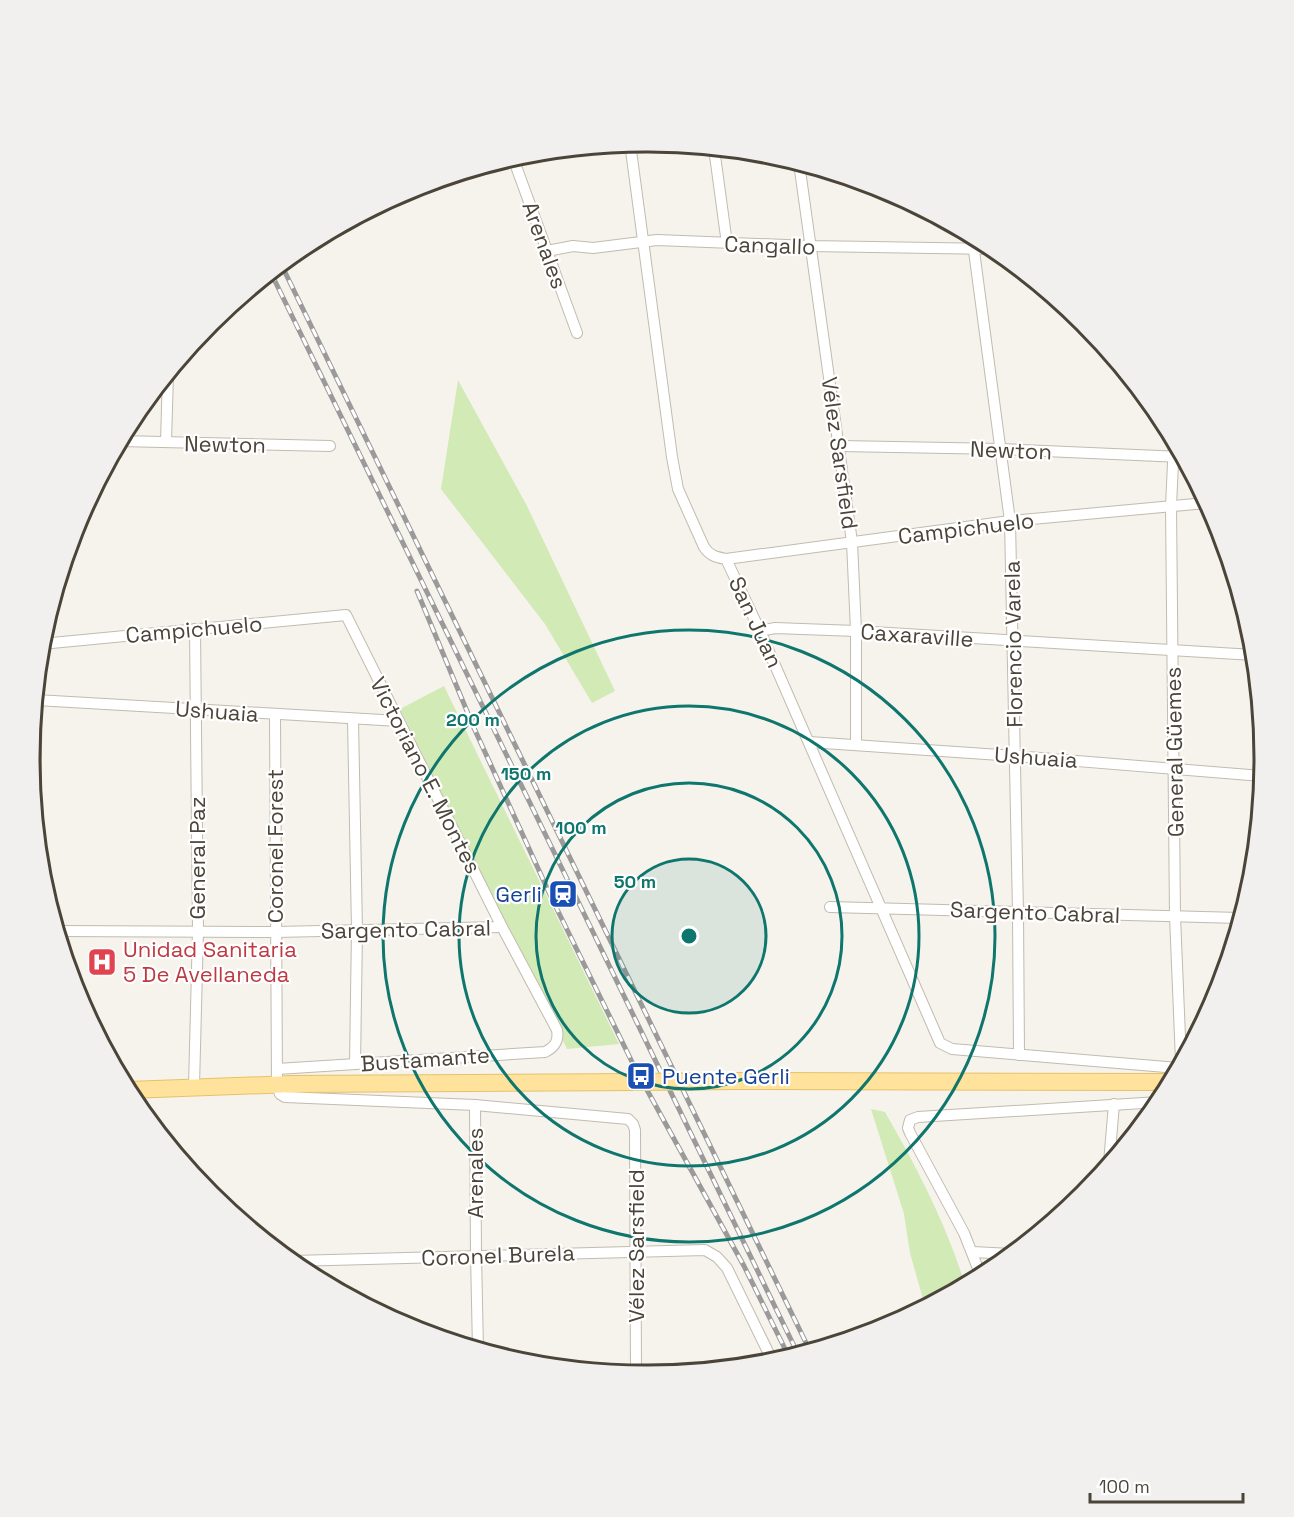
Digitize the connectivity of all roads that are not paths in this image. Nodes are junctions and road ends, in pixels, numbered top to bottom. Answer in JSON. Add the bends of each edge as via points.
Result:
{"nodes":[{"id":1,"x":631,"y":152,"type":"edge"},
{"id":2,"x":715,"y":156,"type":"edge"},
{"id":3,"x":516,"y":167,"type":"edge"},
{"id":4,"x":800,"y":172,"type":"edge"},
{"id":5,"x":643,"y":242,"type":"junction"},
{"id":6,"x":728,"y":244,"type":"junction"},
{"id":7,"x":810,"y":246,"type":"junction"},
{"id":8,"x":974,"y":249,"type":"joint"},
{"id":9,"x":547,"y":251,"type":"junction"},
{"id":10,"x":577,"y":333,"type":"dead end"},
{"id":11,"x":167,"y":387,"type":"edge"},
{"id":12,"x":131,"y":441,"type":"edge"},
{"id":13,"x":165,"y":442,"type":"junction"},
{"id":14,"x":330,"y":446,"type":"dead end"},
{"id":15,"x":840,"y":446,"type":"junction"},
{"id":16,"x":1001,"y":449,"type":"junction"},
{"id":17,"x":1173,"y":457,"type":"edge"},
{"id":18,"x":1177,"y":464,"type":"edge"},
{"id":19,"x":1197,"y":503,"type":"edge"},
{"id":20,"x":1171,"y":506,"type":"junction"},
{"id":21,"x":1010,"y":521,"type":"junction"},
{"id":22,"x":852,"y":542,"type":"junction"},
{"id":23,"x":726,"y":559,"type":"junction"},
{"id":24,"x":346,"y":615,"type":"joint"},
{"id":25,"x":195,"y":629,"type":"junction"},
{"id":26,"x":760,"y":631,"type":"junction"},
{"id":27,"x":856,"y":631,"type":"junction"},
{"id":28,"x":1013,"y":640,"type":"junction"},
{"id":29,"x":52,"y":643,"type":"edge"},
{"id":30,"x":1173,"y":651,"type":"junction"},
{"id":31,"x":1244,"y":655,"type":"edge"},
{"id":32,"x":44,"y":700,"type":"edge"},
{"id":33,"x":196,"y":710,"type":"junction"},
{"id":34,"x":274,"y":715,"type":"junction"},
{"id":35,"x":353,"y":720,"type":"junction"},
{"id":36,"x":399,"y":721,"type":"junction"},
{"id":37,"x":809,"y":742,"type":"junction"},
{"id":38,"x":856,"y":745,"type":"junction"},
{"id":39,"x":1015,"y":756,"type":"junction"},
{"id":40,"x":1175,"y":768,"type":"junction"},
{"id":41,"x":1253,"y":775,"type":"edge"},
{"id":42,"x":830,"y":907,"type":"dead end"},
{"id":43,"x":881,"y":907,"type":"junction"},
{"id":44,"x":1018,"y":912,"type":"junction"},
{"id":45,"x":1175,"y":916,"type":"junction"},
{"id":46,"x":1232,"y":918,"type":"edge"},
{"id":47,"x":502,"y":927,"type":"junction"},
{"id":48,"x":357,"y":930,"type":"junction"},
{"id":49,"x":66,"y":931,"type":"edge"},
{"id":50,"x":198,"y":931,"type":"junction"},
{"id":51,"x":276,"y":932,"type":"junction"},
{"id":52,"x":557,"y":1030,"type":"joint"},
{"id":53,"x":1180,"y":1047,"type":"edge"},
{"id":54,"x":1019,"y":1055,"type":"junction"},
{"id":55,"x":355,"y":1064,"type":"junction"},
{"id":56,"x":1169,"y":1067,"type":"edge"},
{"id":57,"x":277,"y":1077,"type":"junction"},
{"id":58,"x":1159,"y":1082,"type":"edge"},
{"id":59,"x":194,"y":1086,"type":"junction"},
{"id":60,"x":139,"y":1089,"type":"edge"},
{"id":61,"x":1146,"y":1103,"type":"edge"},
{"id":62,"x":1114,"y":1104,"type":"junction"},
{"id":63,"x":475,"y":1105,"type":"junction"},
{"id":64,"x":1110,"y":1149,"type":"edge"},
{"id":65,"x":636,"y":1251,"type":"junction"},
{"id":66,"x":973,"y":1252,"type":"junction"},
{"id":67,"x":998,"y":1253,"type":"edge"},
{"id":68,"x":476,"y":1255,"type":"junction"},
{"id":69,"x":307,"y":1261,"type":"edge"},
{"id":70,"x":978,"y":1267,"type":"edge"},
{"id":71,"x":478,"y":1340,"type":"edge"},
{"id":72,"x":768,"y":1352,"type":"edge"},
{"id":73,"x":636,"y":1365,"type":"edge"}],
"edges":[{"from":1,"to":5,"type":"street","name":"San Juan"},
{"from":2,"to":6,"type":"street"},
{"from":3,"to":9,"type":"street","name":"Arenales"},
{"from":4,"to":7,"type":"street","name":"Vélez Sarsfield"},
{"from":5,"to":6,"type":"street","name":"Cangallo"},
{"from":5,"to":9,"type":"street","name":"Cangallo"},
{"from":5,"to":23,"type":"street","name":"San Juan","via":[[675,479],[704,547],[715,557]]},
{"from":6,"to":7,"type":"street","name":"Cangallo"},
{"from":7,"to":8,"type":"street","name":"Cangallo"},
{"from":7,"to":15,"type":"street","name":"Vélez Sarsfield"},
{"from":8,"to":16,"type":"street","name":"Florencio Varela"},
{"from":9,"to":10,"type":"street","name":"Arenales"},
{"from":11,"to":13,"type":"street"},
{"from":12,"to":13,"type":"street","name":"Newton"},
{"from":13,"to":14,"type":"street","name":"Newton"},
{"from":15,"to":16,"type":"street","name":"Newton"},
{"from":15,"to":22,"type":"street","name":"Vélez Sarsfield"},
{"from":16,"to":17,"type":"street","name":"Newton"},
{"from":16,"to":21,"type":"street","name":"Florencio Varela"},
{"from":18,"to":20,"type":"street","name":"General Güemes"},
{"from":19,"to":20,"type":"street","name":"Campichuelo"},
{"from":20,"to":21,"type":"street","name":"Campichuelo"},
{"from":20,"to":30,"type":"street","name":"General Güemes"},
{"from":21,"to":22,"type":"street","name":"Campichuelo"},
{"from":21,"to":28,"type":"street","name":"Florencio Varela"},
{"from":22,"to":23,"type":"street","name":"Campichuelo"},
{"from":22,"to":27,"type":"street","name":"Vélez Sarsfield"},
{"from":23,"to":26,"type":"street","name":"San Juan"},
{"from":24,"to":25,"type":"street","name":"Campichuelo"},
{"from":24,"to":36,"type":"street","name":"Victoriano E. Montes"},
{"from":25,"to":29,"type":"street","name":"Campichuelo"},
{"from":25,"to":33,"type":"street","name":"General Paz"},
{"from":26,"to":27,"type":"street","name":"Caxaraville"},
{"from":26,"to":37,"type":"street","name":"San Juan"},
{"from":27,"to":28,"type":"street","name":"Caxaraville"},
{"from":27,"to":38,"type":"street","name":"Vélez Sarsfield"},
{"from":28,"to":30,"type":"street","name":"Caxaraville"},
{"from":28,"to":39,"type":"street","name":"Florencio Varela"},
{"from":30,"to":31,"type":"street","name":"Caxaraville"},
{"from":30,"to":40,"type":"street","name":"General Güemes"},
{"from":32,"to":33,"type":"street","name":"Ushuaia"},
{"from":33,"to":34,"type":"street","name":"Ushuaia"},
{"from":33,"to":50,"type":"street","name":"General Paz"},
{"from":34,"to":35,"type":"street","name":"Ushuaia"},
{"from":34,"to":51,"type":"street","name":"Coronel Forest"},
{"from":35,"to":36,"type":"street","name":"Ushuaia"},
{"from":35,"to":48,"type":"street"},
{"from":36,"to":47,"type":"street","name":"Victoriano E. Montes"},
{"from":37,"to":38,"type":"street","name":"Ushuaia"},
{"from":37,"to":43,"type":"street","name":"San Juan"},
{"from":38,"to":39,"type":"street","name":"Ushuaia"},
{"from":39,"to":40,"type":"street","name":"Ushuaia"},
{"from":39,"to":44,"type":"street","name":"Florencio Varela"},
{"from":40,"to":41,"type":"street","name":"Ushuaia"},
{"from":40,"to":45,"type":"street","name":"General Güemes"},
{"from":42,"to":43,"type":"street","name":"Sargento Cabral"},
{"from":43,"to":44,"type":"street","name":"Sargento Cabral"},
{"from":43,"to":54,"type":"street","name":"San Juan","via":[[940,1043],[952,1049]]},
{"from":44,"to":45,"type":"street","name":"Sargento Cabral"},
{"from":44,"to":54,"type":"street","name":"Florencio Varela"},
{"from":45,"to":46,"type":"street","name":"Sargento Cabral"},
{"from":45,"to":53,"type":"street","name":"General Güemes"},
{"from":47,"to":48,"type":"street","name":"Sargento Cabral"},
{"from":47,"to":52,"type":"street","name":"Victoriano E. Montes"},
{"from":48,"to":51,"type":"street","name":"Sargento Cabral"},
{"from":48,"to":55,"type":"street"},
{"from":49,"to":50,"type":"street","name":"Sargento Cabral"},
{"from":50,"to":51,"type":"street","name":"Sargento Cabral"},
{"from":50,"to":59,"type":"street","name":"General Paz"},
{"from":51,"to":57,"type":"street","name":"Coronel Forest"},
{"from":52,"to":55,"type":"street","name":"Bustamante","via":[[556,1044],[545,1052]]},
{"from":54,"to":56,"type":"street"},
{"from":55,"to":57,"type":"street","name":"Bustamante"},
{"from":57,"to":58,"type":"main road","bridge":true,"via":[[302,1083]]},
{"from":57,"to":59,"type":"main road"},
{"from":57,"to":63,"type":"street","via":[[280,1094],[285,1098]]},
{"from":59,"to":60,"type":"main road"},
{"from":61,"to":62,"type":"street"},
{"from":62,"to":64,"type":"street"},
{"from":62,"to":66,"type":"street","via":[[910,1120],[910,1133]]},
{"from":63,"to":65,"type":"street","name":"Vélez Sarsfield","via":[[628,1119],[635,1130]]},
{"from":63,"to":68,"type":"street","name":"Arenales"},
{"from":65,"to":68,"type":"street","name":"Coronel Burela"},
{"from":65,"to":72,"type":"street","name":"Coronel Burela","via":[[705,1250],[717,1257],[727,1268]]},
{"from":65,"to":73,"type":"street","name":"Vélez Sarsfield"},
{"from":66,"to":67,"type":"street"},
{"from":66,"to":70,"type":"street"},
{"from":68,"to":69,"type":"street","name":"Coronel Burela"},
{"from":68,"to":71,"type":"street","name":"Arenales"}]}
